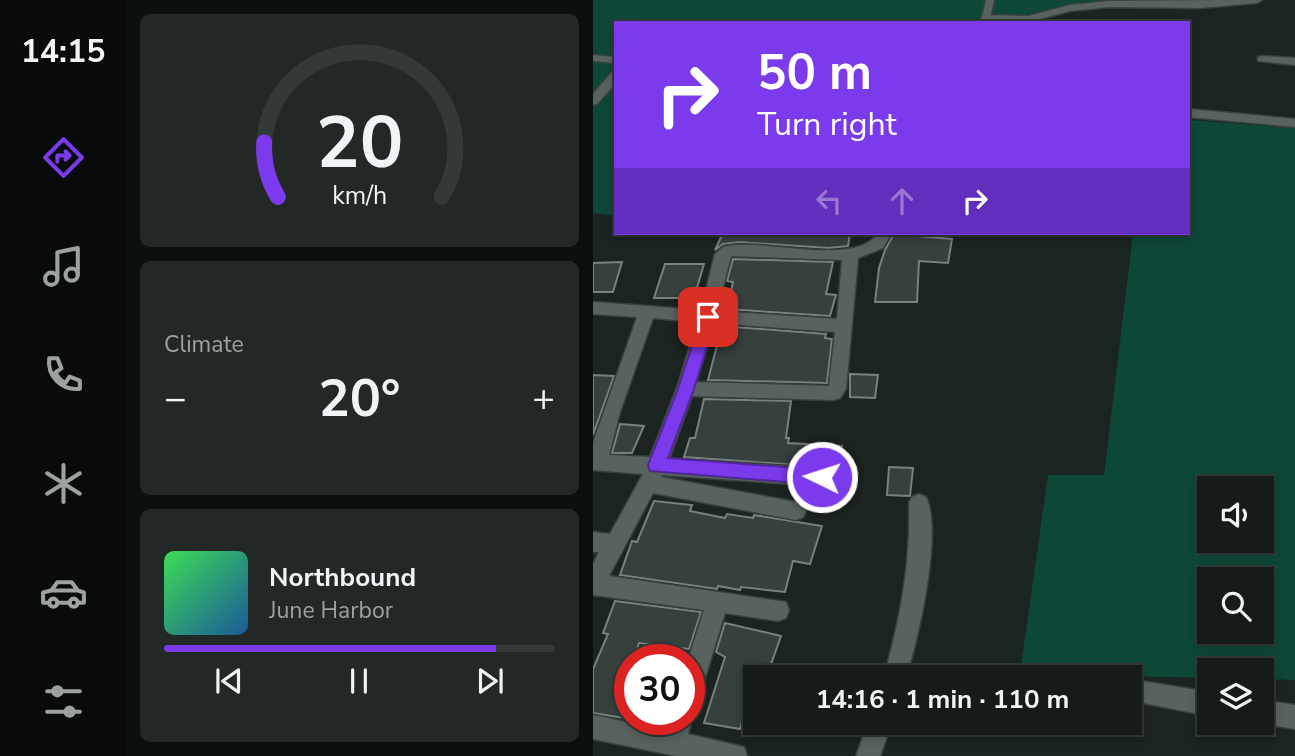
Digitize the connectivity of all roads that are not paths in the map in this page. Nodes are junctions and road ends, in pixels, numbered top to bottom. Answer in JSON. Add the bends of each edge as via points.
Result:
{"nodes":[{"id":1,"x":990,"y":0,"type":"edge"},
{"id":2,"x":1257,"y":0,"type":"edge"},
{"id":3,"x":985,"y":21,"type":"edge"},
{"id":4,"x":593,"y":58,"type":"edge"},
{"id":5,"x":1262,"y":59,"type":"dead end"},
{"id":6,"x":614,"y":60,"type":"edge"},
{"id":7,"x":1295,"y":62,"type":"edge"},
{"id":8,"x":614,"y":77,"type":"edge"},
{"id":9,"x":593,"y":101,"type":"edge"},
{"id":10,"x":1190,"y":113,"type":"edge"},
{"id":11,"x":1295,"y":123,"type":"edge"},
{"id":12,"x":884,"y":235,"type":"edge"},
{"id":13,"x":850,"y":255,"type":"junction"},
{"id":14,"x":593,"y":308,"type":"edge"},
{"id":15,"x":647,"y":312,"type":"junction"},
{"id":16,"x":708,"y":317,"type":"junction"},
{"id":17,"x":844,"y":326,"type":"junction"},
{"id":18,"x":686,"y":389,"type":"junction"},
{"id":19,"x":602,"y":412,"type":"edge"},
{"id":20,"x":595,"y":462,"type":"edge"},
{"id":21,"x":652,"y":474,"type":"junction"},
{"id":22,"x":822,"y":477,"type":"dead end"},
{"id":23,"x":919,"y":503,"type":"dead end"},
{"id":24,"x":796,"y":511,"type":"dead end"},
{"id":25,"x":593,"y":542,"type":"edge"},
{"id":26,"x":614,"y":544,"type":"junction"},
{"id":27,"x":593,"y":585,"type":"edge"},
{"id":28,"x":718,"y":601,"type":"junction"},
{"id":29,"x":778,"y":610,"type":"dead end"},
{"id":30,"x":704,"y":644,"type":"edge"},
{"id":31,"x":899,"y":665,"type":"edge"},
{"id":32,"x":1142,"y":693,"type":"edge"},
{"id":33,"x":1197,"y":702,"type":"edge"},
{"id":34,"x":1274,"y":714,"type":"edge"},
{"id":35,"x":1295,"y":718,"type":"edge"},
{"id":36,"x":593,"y":727,"type":"edge"},
{"id":37,"x":675,"y":735,"type":"edge"},
{"id":38,"x":876,"y":735,"type":"edge"},
{"id":39,"x":673,"y":743,"type":"junction"},
{"id":40,"x":735,"y":756,"type":"edge"},
{"id":41,"x":868,"y":756,"type":"edge"}],
"edges":[{"from":1,"to":3,"type":"lane"},
{"from":2,"to":3,"type":"street","via":[[1109,4],[1028,19]]},
{"from":4,"to":6,"type":"street"},
{"from":5,"to":7,"type":"street"},
{"from":8,"to":9,"type":"street"},
{"from":10,"to":11,"type":"street"},
{"from":12,"to":13,"type":"street","via":[[878,243]]},
{"from":13,"to":16,"type":"street","via":[[724,252]]},
{"from":13,"to":17,"type":"street"},
{"from":14,"to":15,"type":"street"},
{"from":15,"to":16,"type":"street"},
{"from":15,"to":19,"type":"street"},
{"from":16,"to":17,"type":"street"},
{"from":16,"to":18,"type":"street"},
{"from":17,"to":18,"type":"street","via":[[837,389],[830,394]]},
{"from":18,"to":21,"type":"street"},
{"from":19,"to":20,"type":"street"},
{"from":20,"to":21,"type":"street"},
{"from":21,"to":22,"type":"street"},
{"from":21,"to":24,"type":"street"},
{"from":21,"to":26,"type":"street"},
{"from":23,"to":31,"type":"street","via":[[917,586]]},
{"from":25,"to":26,"type":"street"},
{"from":26,"to":27,"type":"street"},
{"from":27,"to":28,"type":"street"},
{"from":28,"to":29,"type":"street"},
{"from":28,"to":30,"type":"street"},
{"from":32,"to":33,"type":"street"},
{"from":34,"to":35,"type":"street"},
{"from":36,"to":39,"type":"street"},
{"from":37,"to":39,"type":"street"},
{"from":38,"to":41,"type":"street"},
{"from":39,"to":40,"type":"street"}]}
